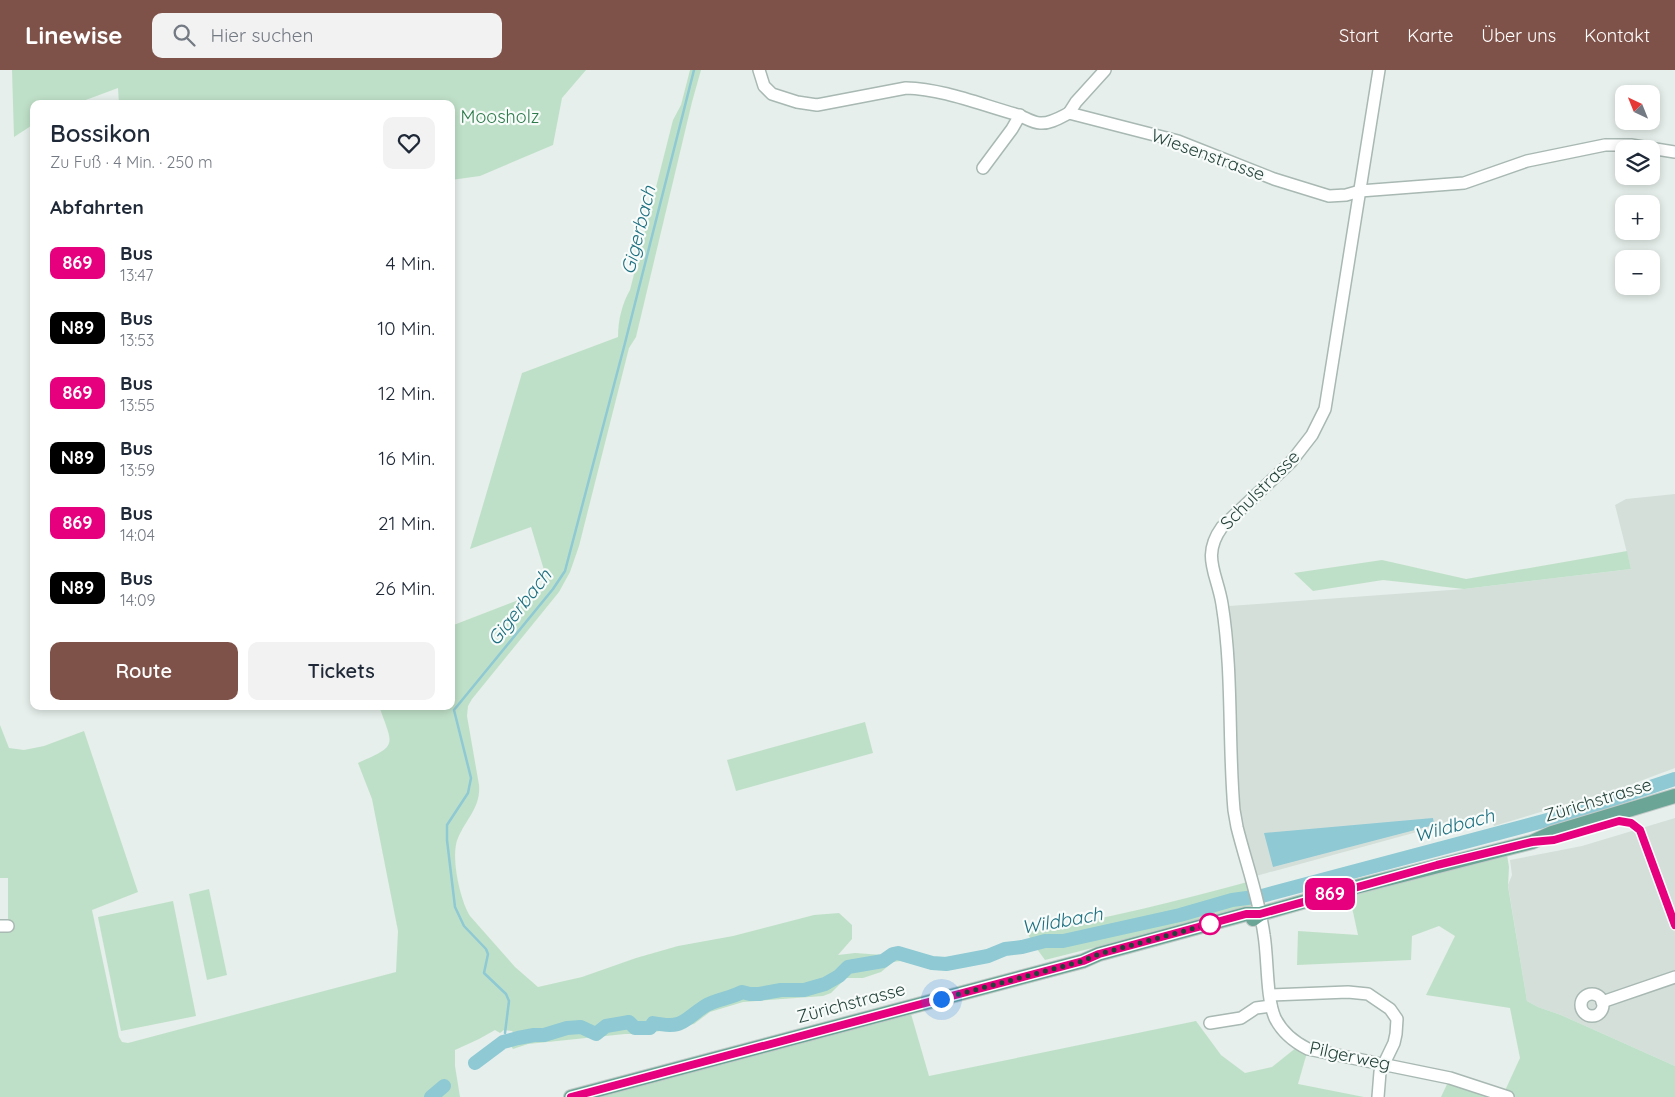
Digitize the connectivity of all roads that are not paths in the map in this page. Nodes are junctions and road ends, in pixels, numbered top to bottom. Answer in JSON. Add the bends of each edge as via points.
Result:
{"nodes":[{"id":1,"x":759,"y":70,"type":"edge"},
{"id":2,"x":1105,"y":70,"type":"edge"},
{"id":3,"x":1378,"y":70,"type":"edge"},
{"id":4,"x":1069,"y":113,"type":"junction"},
{"id":5,"x":1020,"y":115,"type":"junction"},
{"id":6,"x":1675,"y":152,"type":"edge"},
{"id":7,"x":983,"y":168,"type":"dead end"},
{"id":8,"x":1360,"y":191,"type":"junction"},
{"id":9,"x":1675,"y":796,"type":"edge"},
{"id":10,"x":1675,"y":804,"type":"edge"},
{"id":11,"x":1532,"y":842,"type":"junction"},
{"id":12,"x":1257,"y":903,"type":"junction"},
{"id":13,"x":1675,"y":977,"type":"edge"},
{"id":14,"x":1271,"y":1000,"type":"junction"},
{"id":15,"x":1602,"y":1002,"type":"dead end"},
{"id":16,"x":1210,"y":1023,"type":"dead end"},
{"id":17,"x":1385,"y":1064,"type":"junction"},
{"id":18,"x":570,"y":1097,"type":"edge"},
{"id":19,"x":1378,"y":1097,"type":"edge"},
{"id":20,"x":1508,"y":1097,"type":"edge"}],
"edges":[{"from":1,"to":5,"type":"street","via":[[764,86],[772,94],[796,102],[817,105],[916,88]]},
{"from":2,"to":4,"type":"street"},
{"from":3,"to":8,"type":"street","name":"Schulstrasse"},
{"from":4,"to":5,"type":"street","via":[[1040,123]]},
{"from":4,"to":8,"type":"street","name":"Wiesenstrasse","via":[[1178,141],[1274,179],[1329,196]]},
{"from":5,"to":7,"type":"street"},
{"from":6,"to":8,"type":"street","name":"Wiesenstrasse","via":[[1632,145],[1604,145],[1527,162],[1464,183]]},
{"from":8,"to":12,"type":"street","name":"Schulstrasse","via":[[1324,409],[1312,435],[1291,462],[1222,527],[1211,548],[1227,634],[1236,827]]},
{"from":9,"to":11,"type":"main road","name":"Zürichstrasse"},
{"from":10,"to":11,"type":"main road","name":"Zürichstrasse","via":[[1554,840]]},
{"from":11,"to":12,"type":"main road","name":"Zürichstrasse","via":[[1375,882]]},
{"from":12,"to":14,"type":"street","name":"Pilgerweg","via":[[1264,933]]},
{"from":12,"to":18,"type":"main road","name":"Zürichstrasse","via":[[1252,920],[1244,924],[1101,961],[1083,961]]},
{"from":13,"to":15,"type":"street"},
{"from":14,"to":16,"type":"street","via":[[1241,1018]]},
{"from":14,"to":17,"type":"street","name":"Pilgerweg","via":[[1278,1024],[1299,1045]]},
{"from":14,"to":17,"type":"street","via":[[1348,992],[1368,994],[1390,1009],[1397,1019],[1394,1043]]},
{"from":17,"to":19,"type":"street","via":[[1380,1072]]},
{"from":17,"to":20,"type":"street","name":"Pilgerweg","via":[[1450,1078]]}]}
